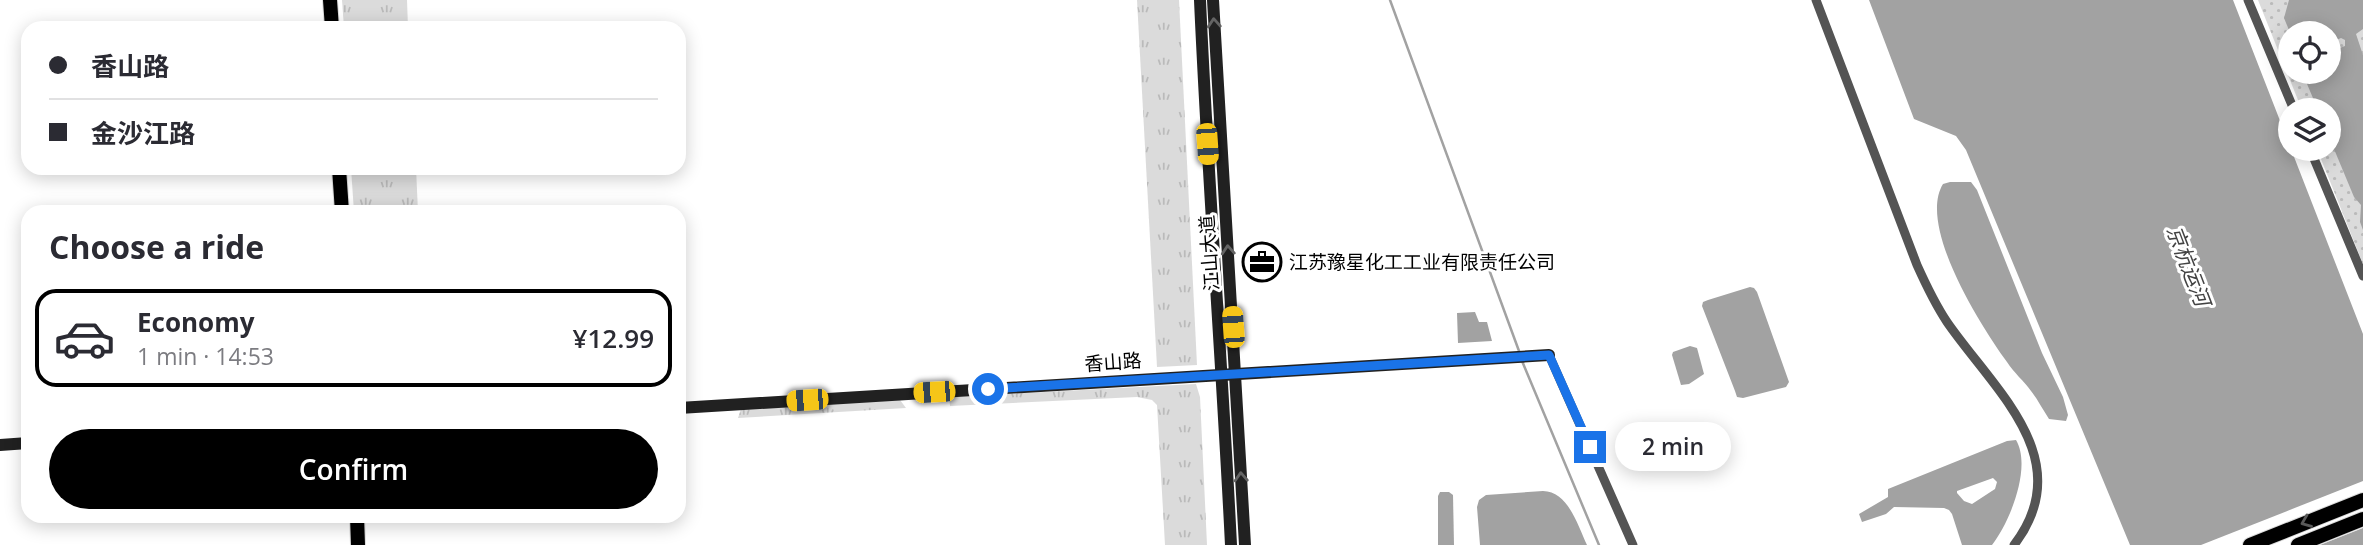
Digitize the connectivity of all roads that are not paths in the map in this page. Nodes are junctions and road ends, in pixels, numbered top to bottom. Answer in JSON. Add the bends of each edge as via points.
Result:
{"nodes":[{"id":1,"x":330,"y":0,"type":"edge"},
{"id":2,"x":1200,"y":0,"type":"edge"},
{"id":3,"x":1213,"y":0,"type":"edge"},
{"id":4,"x":1816,"y":0,"type":"edge"},
{"id":5,"x":2248,"y":0,"type":"edge"},
{"id":6,"x":332,"y":21,"type":"edge"},
{"id":7,"x":2289,"y":98,"type":"edge"},
{"id":8,"x":2315,"y":161,"type":"edge"},
{"id":9,"x":340,"y":175,"type":"edge"},
{"id":10,"x":342,"y":205,"type":"edge"},
{"id":11,"x":2363,"y":276,"type":"edge"},
{"id":12,"x":1549,"y":355,"type":"joint"},
{"id":13,"x":1229,"y":374,"type":"junction"},
{"id":14,"x":686,"y":408,"type":"edge"},
{"id":15,"x":21,"y":444,"type":"edge"},
{"id":16,"x":0,"y":445,"type":"edge"},
{"id":17,"x":2363,"y":500,"type":"edge"},
{"id":18,"x":2363,"y":519,"type":"edge"},
{"id":19,"x":357,"y":523,"type":"edge"},
{"id":20,"x":358,"y":545,"type":"edge"},
{"id":21,"x":1231,"y":545,"type":"edge"},
{"id":22,"x":1245,"y":545,"type":"edge"},
{"id":23,"x":1633,"y":545,"type":"edge"},
{"id":24,"x":2014,"y":545,"type":"edge"},
{"id":25,"x":2250,"y":545,"type":"edge"},
{"id":26,"x":2298,"y":545,"type":"edge"}],
"edges":[{"from":1,"to":6,"type":"main road"},
{"from":2,"to":13,"type":"street","name":"江山大道","via":[[1207,144]]},
{"from":13,"to":3,"type":"street","name":"江山大道","one_way":true},
{"from":4,"to":24,"type":"street","via":[[1933,299],[2020,420],[2034,449],[2036,493],[2024,532]]},
{"from":5,"to":7,"type":"street"},
{"from":8,"to":11,"type":"street"},
{"from":9,"to":10,"type":"main road"},
{"from":12,"to":13,"type":"street","name":"香山路"},
{"from":12,"to":23,"type":"street"},
{"from":13,"to":14,"type":"street","name":"香山路"},
{"from":13,"to":21,"type":"street","name":"江山大道"},
{"from":22,"to":13,"type":"street","name":"江山大道","one_way":true},
{"from":15,"to":16,"type":"street"},
{"from":17,"to":25,"type":"main road","one_way":true},
{"from":18,"to":26,"type":"main road"},
{"from":19,"to":20,"type":"main road"}]}
